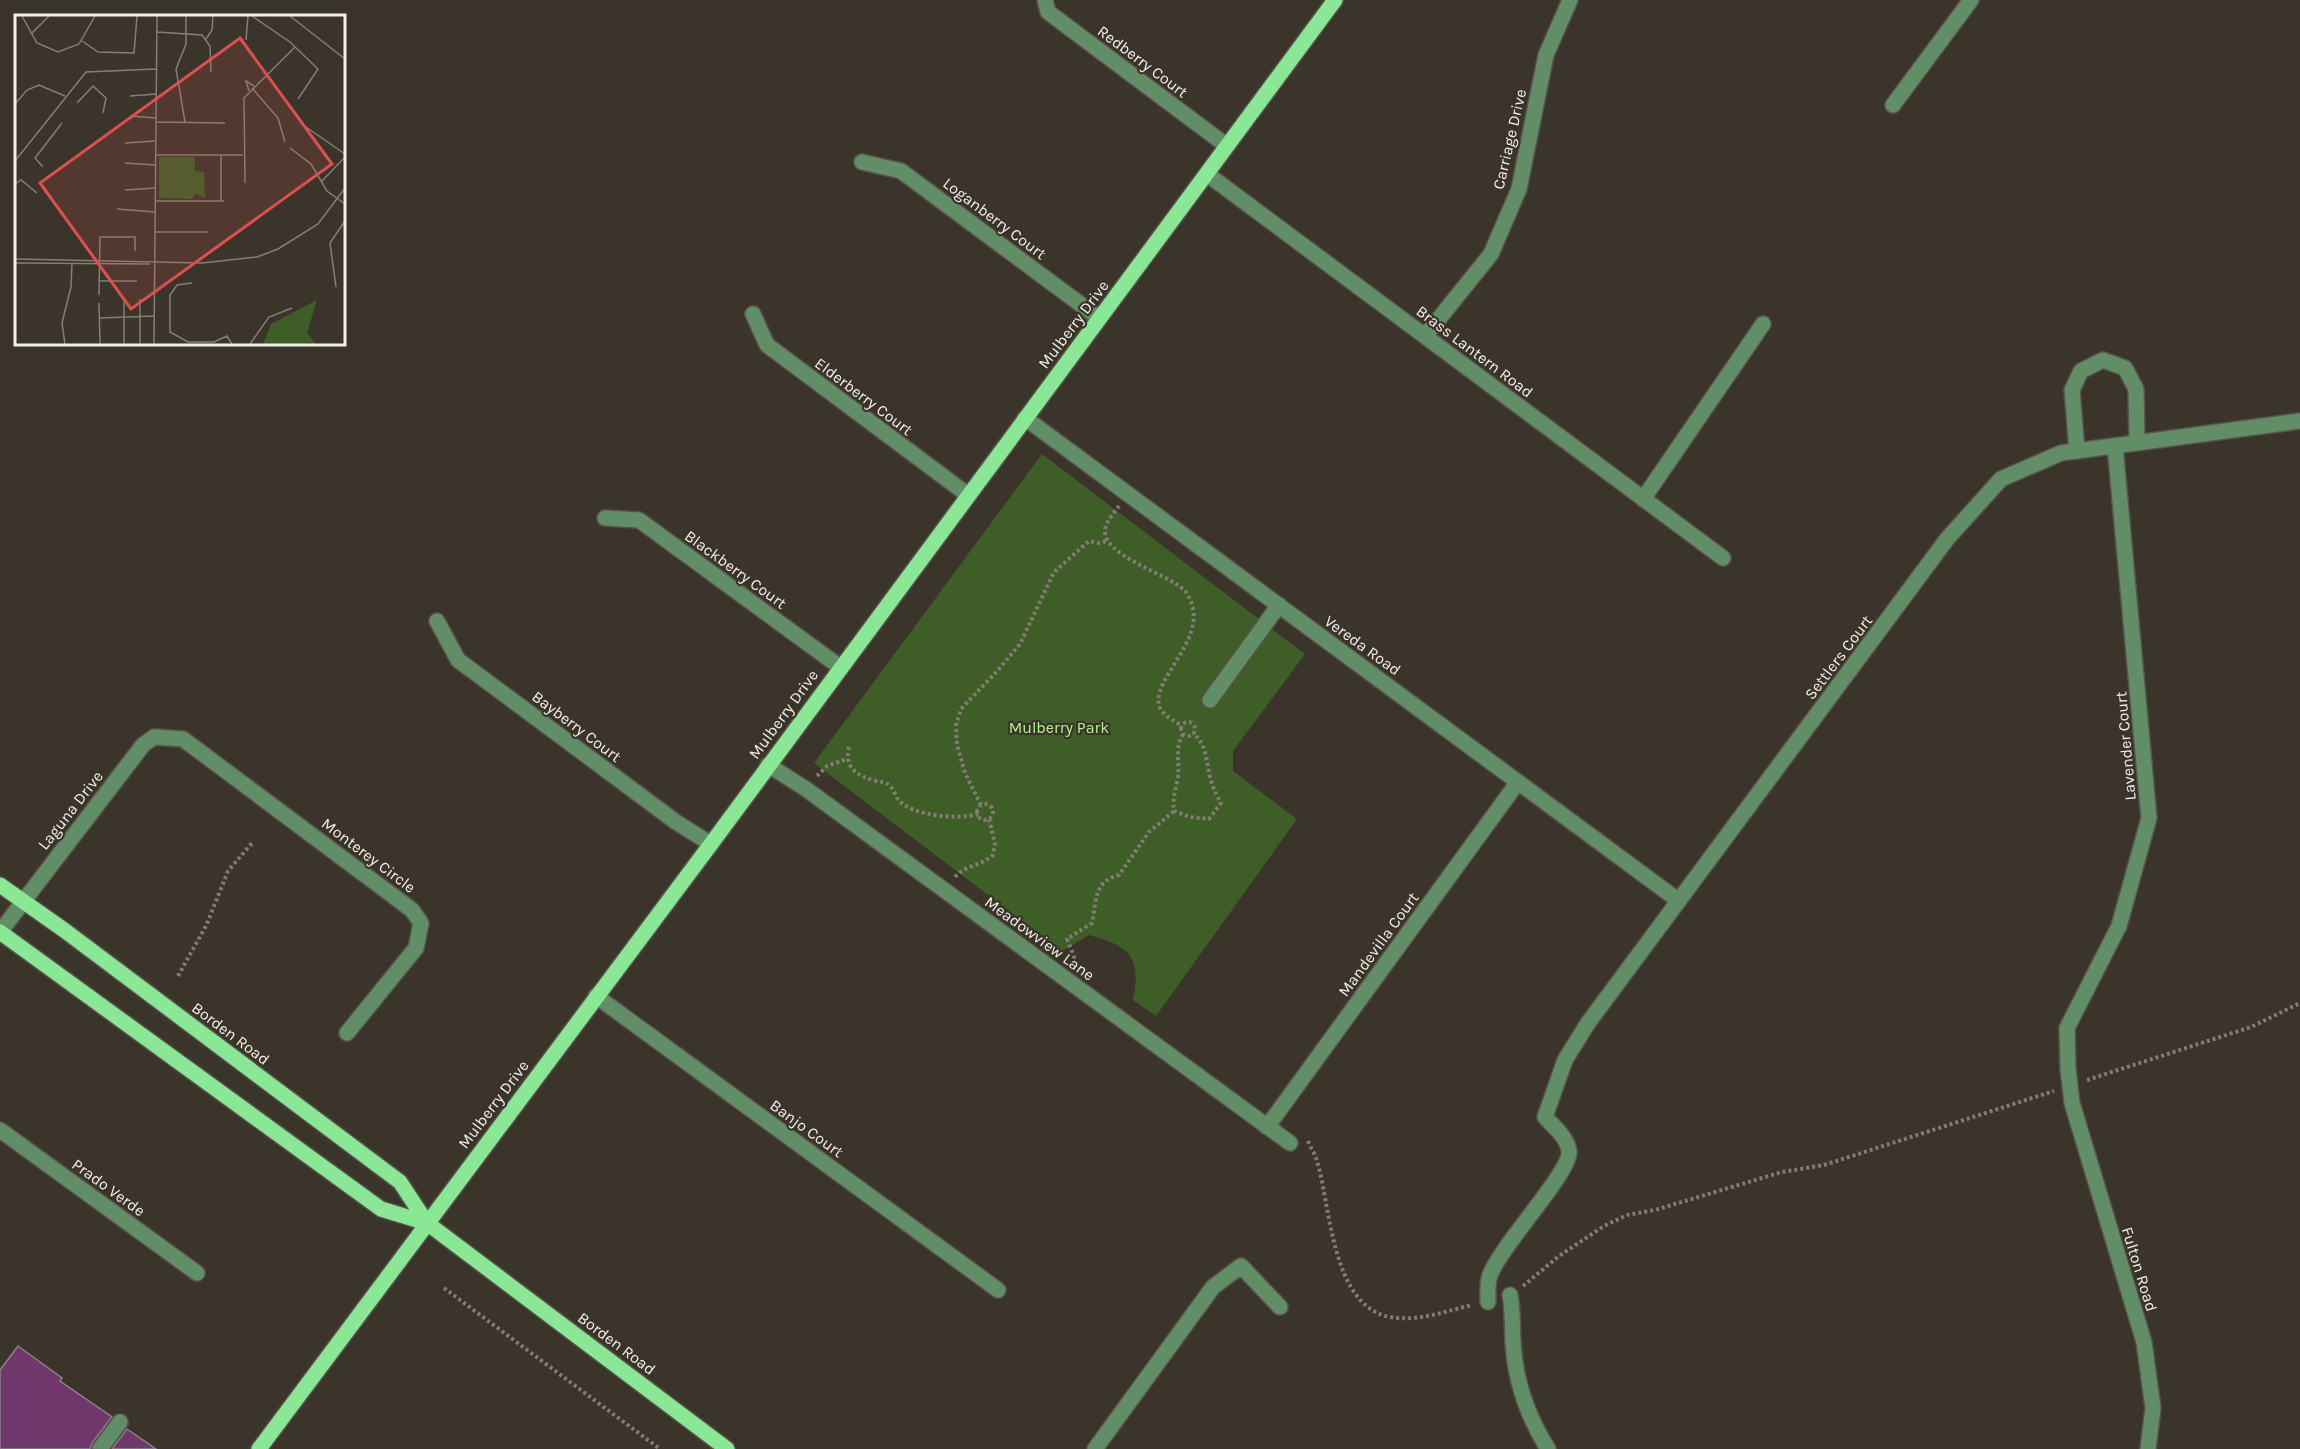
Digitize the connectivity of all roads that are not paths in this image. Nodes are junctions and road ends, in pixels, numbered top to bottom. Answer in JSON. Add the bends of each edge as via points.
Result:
{"nodes":[{"id":1,"x":1045,"y":0,"type":"edge"},
{"id":2,"x":1335,"y":0,"type":"edge"},
{"id":3,"x":1570,"y":0,"type":"edge"},
{"id":4,"x":1971,"y":0,"type":"edge"},
{"id":5,"x":1893,"y":105,"type":"dead end"},
{"id":6,"x":1227,"y":146,"type":"junction"},
{"id":7,"x":862,"y":162,"type":"dead end"},
{"id":8,"x":1207,"y":174,"type":"junction"},
{"id":9,"x":753,"y":314,"type":"dead end"},
{"id":10,"x":1099,"y":318,"type":"junction"},
{"id":11,"x":1763,"y":324,"type":"dead end"},
{"id":12,"x":1425,"y":336,"type":"junction"},
{"id":13,"x":1025,"y":418,"type":"junction"},
{"id":14,"x":2300,"y":421,"type":"edge"},
{"id":15,"x":2137,"y":443,"type":"junction"},
{"id":16,"x":2115,"y":446,"type":"junction"},
{"id":17,"x":2078,"y":451,"type":"junction"},
{"id":18,"x":968,"y":495,"type":"junction"},
{"id":19,"x":1643,"y":499,"type":"junction"},
{"id":20,"x":604,"y":518,"type":"dead end"},
{"id":21,"x":1723,"y":558,"type":"dead end"},
{"id":22,"x":1279,"y":605,"type":"junction"},
{"id":23,"x":437,"y":621,"type":"dead end"},
{"id":24,"x":840,"y":668,"type":"junction"},
{"id":25,"x":1210,"y":700,"type":"dead end"},
{"id":26,"x":183,"y":739,"type":"joint"},
{"id":27,"x":768,"y":765,"type":"junction"},
{"id":28,"x":1518,"y":782,"type":"junction"},
{"id":29,"x":711,"y":844,"type":"junction"},
{"id":30,"x":0,"y":885,"type":"edge"},
{"id":31,"x":22,"y":900,"type":"junction"},
{"id":32,"x":1679,"y":901,"type":"junction"},
{"id":33,"x":0,"y":932,"type":"edge"},
{"id":34,"x":596,"y":996,"type":"junction"},
{"id":35,"x":2067,"y":1028,"type":"joint"},
{"id":36,"x":347,"y":1033,"type":"dead end"},
{"id":37,"x":1267,"y":1127,"type":"junction"},
{"id":38,"x":0,"y":1130,"type":"edge"},
{"id":39,"x":1295,"y":1139,"type":"road end"},
{"id":40,"x":428,"y":1223,"type":"junction"},
{"id":41,"x":197,"y":1273,"type":"dead end"},
{"id":42,"x":998,"y":1290,"type":"dead end"},
{"id":43,"x":1510,"y":1295,"type":"road end"},
{"id":44,"x":1488,"y":1302,"type":"road end"},
{"id":45,"x":1280,"y":1307,"type":"dead end"},
{"id":46,"x":120,"y":1422,"type":"dead end"},
{"id":47,"x":100,"y":1449,"type":"edge"},
{"id":48,"x":259,"y":1449,"type":"edge"},
{"id":49,"x":727,"y":1449,"type":"edge"},
{"id":50,"x":1095,"y":1449,"type":"edge"},
{"id":51,"x":1548,"y":1449,"type":"edge"},
{"id":52,"x":2148,"y":1449,"type":"edge"}],
"edges":[{"from":1,"to":6,"type":"street","name":"Redberry Court","via":[[1048,12]]},
{"from":2,"to":6,"type":"main road","name":"Mulberry Drive"},
{"from":3,"to":12,"type":"street","name":"Carriage Drive","via":[[1546,55],[1519,189],[1491,254]]},
{"from":4,"to":5,"type":"street"},
{"from":6,"to":8,"type":"main road","name":"Mulberry Drive"},
{"from":7,"to":10,"type":"street","name":"Loganberry Court","via":[[902,171]]},
{"from":8,"to":10,"type":"main road","name":"Mulberry Drive"},
{"from":8,"to":12,"type":"street","name":"Brass Lantern Road"},
{"from":9,"to":18,"type":"street","name":"Elderberry Court","via":[[767,345]]},
{"from":10,"to":13,"type":"main road","name":"Mulberry Drive"},
{"from":11,"to":19,"type":"street"},
{"from":12,"to":19,"type":"street","name":"Brass Lantern Road"},
{"from":13,"to":18,"type":"main road","name":"Mulberry Drive"},
{"from":13,"to":22,"type":"street","name":"Vereda Road"},
{"from":14,"to":15,"type":"street","name":"Settlers Court"},
{"from":15,"to":16,"type":"street","name":"Settlers Court"},
{"from":15,"to":17,"type":"street","via":[[2136,389],[2125,368],[2103,360],[2082,371],[2072,390]]},
{"from":16,"to":17,"type":"street","name":"Settlers Court"},
{"from":16,"to":35,"type":"street","name":"Lavender Court","via":[[2149,818],[2119,926]]},
{"from":17,"to":32,"type":"street","name":"Settlers Court","via":[[2061,453],[2001,478],[1947,539]]},
{"from":18,"to":24,"type":"main road","name":"Mulberry Drive"},
{"from":19,"to":21,"type":"street","name":"Brass Lantern Road"},
{"from":20,"to":24,"type":"street","name":"Blackberry Court","via":[[639,520]]},
{"from":22,"to":25,"type":"street"},
{"from":22,"to":28,"type":"street","name":"Vereda Road"},
{"from":23,"to":29,"type":"street","name":"Bayberry Court","via":[[458,660]]},
{"from":24,"to":27,"type":"main road","name":"Mulberry Drive"},
{"from":26,"to":31,"type":"street","name":"Laguna Drive","via":[[154,737],[143,745]]},
{"from":26,"to":36,"type":"street","name":"Monterey Circle","via":[[412,910],[421,923],[416,948]]},
{"from":27,"to":29,"type":"main road","name":"Mulberry Drive"},
{"from":27,"to":37,"type":"street","name":"Meadowview Lane"},
{"from":28,"to":32,"type":"street","name":"Vereda Road"},
{"from":28,"to":37,"type":"street","name":"Mandevilla Court"},
{"from":29,"to":34,"type":"main road","name":"Mulberry Drive"},
{"from":30,"to":31,"type":"main road","name":"Borden Road"},
{"from":31,"to":33,"type":"street","name":"Laguna Drive"},
{"from":31,"to":40,"type":"main road","name":"Borden Road","via":[[400,1182]]},
{"from":32,"to":44,"type":"street","name":"Settlers Court","via":[[1565,1060],[1545,1117],[1566,1141],[1570,1154],[1564,1170],[1493,1268]]},
{"from":33,"to":40,"type":"main road","name":"Borden Road","via":[[381,1209]]},
{"from":34,"to":40,"type":"main road","name":"Mulberry Drive"},
{"from":34,"to":42,"type":"street","name":"Banjo Court"},
{"from":35,"to":52,"type":"street","name":"Fulton Road","via":[[2072,1103],[2144,1342],[2153,1408]]},
{"from":37,"to":39,"type":"street","name":"Meadowview Lane"},
{"from":38,"to":41,"type":"street","name":"Prado Verde"},
{"from":40,"to":48,"type":"main road","name":"Mulberry Drive"},
{"from":40,"to":49,"type":"main road","name":"Borden Road"},
{"from":43,"to":51,"type":"street","via":[[1519,1386],[1535,1429]]},
{"from":45,"to":50,"type":"street","via":[[1241,1266],[1213,1287]]},
{"from":46,"to":47,"type":"street"}]}
